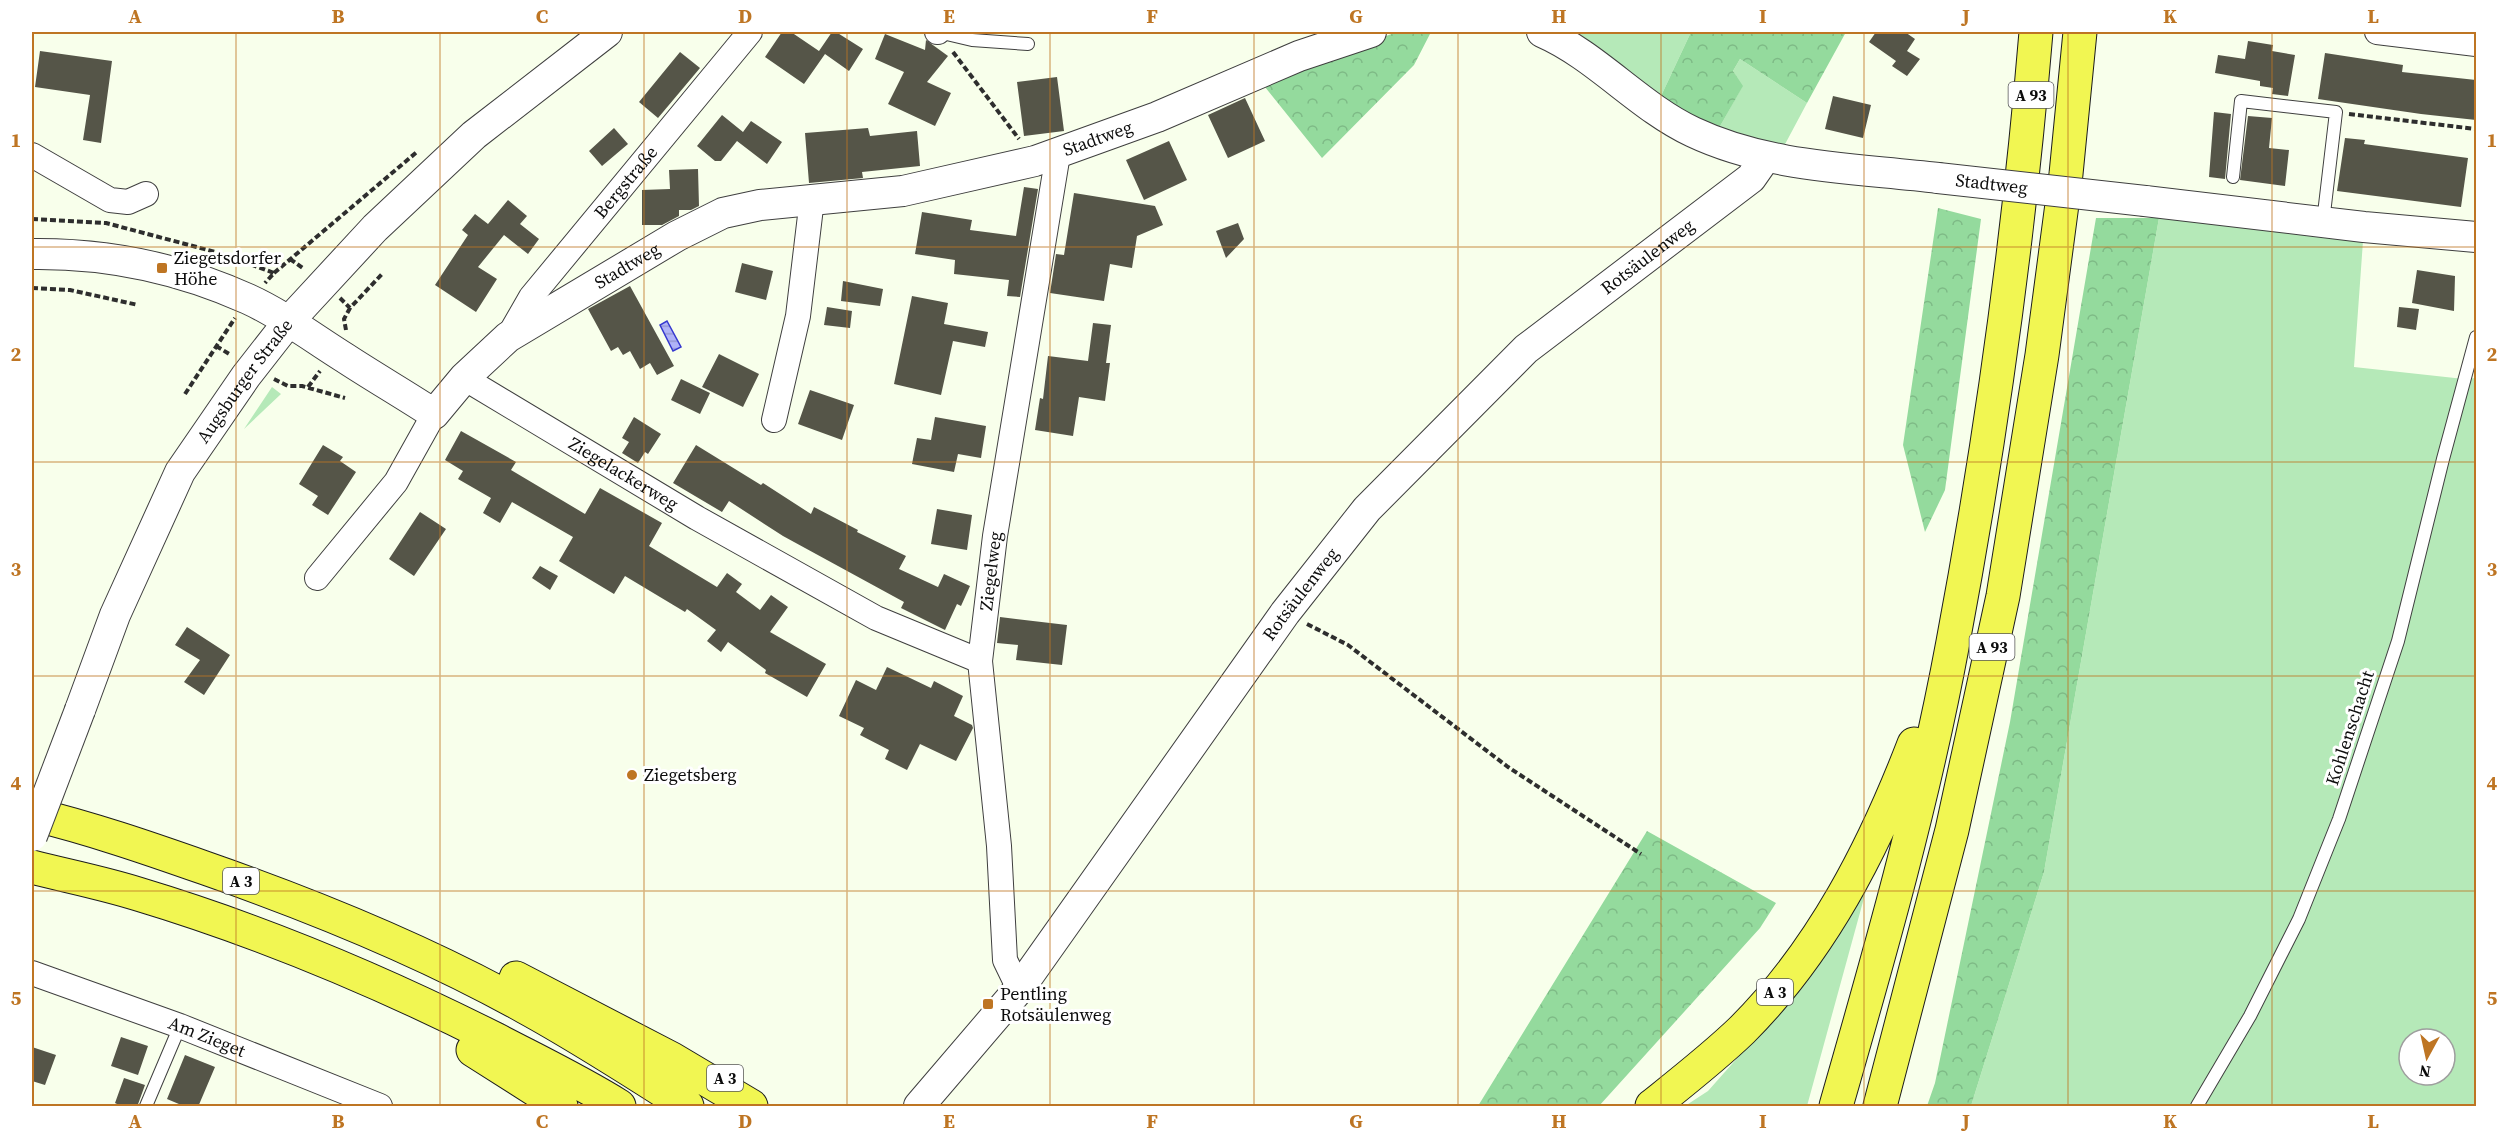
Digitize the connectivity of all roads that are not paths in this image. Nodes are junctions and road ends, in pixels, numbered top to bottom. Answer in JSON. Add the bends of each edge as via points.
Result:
{"nodes":[{"id":1,"x":607,"y":32,"type":"edge"},
{"id":2,"x":750,"y":32,"type":"edge"},
{"id":3,"x":938,"y":32,"type":"edge"},
{"id":4,"x":1371,"y":32,"type":"edge"},
{"id":5,"x":1542,"y":32,"type":"edge"},
{"id":6,"x":2036,"y":32,"type":"edge"},
{"id":7,"x":2080,"y":32,"type":"edge"},
{"id":8,"x":2377,"y":32,"type":"edge"},
{"id":9,"x":2468,"y":39,"type":"edge"},
{"id":10,"x":1028,"y":44,"type":"dead end"},
{"id":11,"x":32,"y":155,"type":"edge"},
{"id":12,"x":1047,"y":158,"type":"junction"},
{"id":13,"x":1765,"y":158,"type":"junction"},
{"id":14,"x":2233,"y":177,"type":"dead end"},
{"id":15,"x":146,"y":194,"type":"dead end"},
{"id":16,"x":812,"y":199,"type":"junction"},
{"id":17,"x":2323,"y":222,"type":"junction"},
{"id":18,"x":2476,"y":237,"type":"edge"},
{"id":19,"x":32,"y":254,"type":"edge"},
{"id":20,"x":289,"y":321,"type":"junction"},
{"id":21,"x":508,"y":337,"type":"junction"},
{"id":22,"x":2476,"y":338,"type":"edge"},
{"id":23,"x":464,"y":378,"type":"junction"},
{"id":24,"x":434,"y":414,"type":"junction"},
{"id":25,"x":774,"y":420,"type":"dead end"},
{"id":26,"x":317,"y":578,"type":"dead end"},
{"id":27,"x":1953,"y":644,"type":"junction"},
{"id":28,"x":980,"y":662,"type":"junction"},
{"id":29,"x":32,"y":814,"type":"edge"},
{"id":30,"x":32,"y":836,"type":"edge"},
{"id":31,"x":32,"y":867,"type":"edge"},
{"id":32,"x":427,"y":957,"type":"junction"},
{"id":33,"x":32,"y":974,"type":"edge"},
{"id":34,"x":369,"y":979,"type":"junction"},
{"id":35,"x":1019,"y":989,"type":"junction"},
{"id":36,"x":180,"y":1026,"type":"junction"},
{"id":37,"x":672,"y":1059,"type":"junction"},
{"id":38,"x":146,"y":1107,"type":"edge"},
{"id":39,"x":380,"y":1107,"type":"edge"},
{"id":40,"x":561,"y":1107,"type":"edge"},
{"id":41,"x":619,"y":1107,"type":"edge"},
{"id":42,"x":687,"y":1107,"type":"edge"},
{"id":43,"x":751,"y":1107,"type":"edge"},
{"id":44,"x":775,"y":1107,"type":"edge"},
{"id":45,"x":919,"y":1107,"type":"edge"},
{"id":46,"x":1652,"y":1107,"type":"edge"},
{"id":47,"x":1836,"y":1107,"type":"edge"},
{"id":48,"x":1880,"y":1107,"type":"edge"},
{"id":49,"x":2197,"y":1107,"type":"edge"}],
"edges":[{"from":1,"to":20,"type":"street","name":"Augsburger Straße","via":[[474,135],[375,228]]},
{"from":2,"to":21,"type":"street","name":"Bergstraße","via":[[531,297]]},
{"from":3,"to":10,"type":"lane","via":[[972,40]]},
{"from":4,"to":12,"type":"street","name":"Stadtweg","via":[[1299,56],[1157,117]]},
{"from":5,"to":13,"type":"street","name":"Stadtweg","via":[[1692,132]]},
{"from":6,"to":27,"type":"highway","number":"A 93","via":[[2025,159],[1988,440]]},
{"from":7,"to":48,"type":"highway","number":"A 93","via":[[2042,355],[2003,596],[1950,840]]},
{"from":8,"to":9,"type":"street"},
{"from":11,"to":15,"type":"street","via":[[110,200],[128,202]]},
{"from":12,"to":16,"type":"street","name":"Stadtweg","via":[[903,191]]},
{"from":12,"to":28,"type":"street","name":"Ziegelweg"},
{"from":13,"to":17,"type":"street","name":"Stadtweg","bridge":true},
{"from":13,"to":35,"type":"street","name":"Rotsäulenweg","via":[[1751,178],[1526,349],[1366,509],[1285,613]]},
{"from":14,"to":17,"type":"lane","via":[[2241,101],[2336,112]]},
{"from":16,"to":21,"type":"street","name":"Stadtweg","via":[[723,213],[677,236]]},
{"from":16,"to":25,"type":"street","via":[[798,316]]},
{"from":17,"to":18,"type":"street","name":"Stadtweg"},
{"from":19,"to":20,"type":"street","via":[[86,255],[162,268],[250,300]]},
{"from":20,"to":24,"type":"street"},
{"from":20,"to":30,"type":"street","name":"Augsburger Straße","bridge":true,"via":[[180,472],[115,615]]},
{"from":21,"to":23,"type":"street","name":"Stadtweg"},
{"from":22,"to":49,"type":"lane","name":"Kohlenschacht","via":[[2398,641],[2339,819],[2294,929]]},
{"from":23,"to":24,"type":"street"},
{"from":23,"to":28,"type":"street","name":"Ziegelackerweg","via":[[697,518],[876,618]]},
{"from":24,"to":26,"type":"street","via":[[396,482]]},
{"from":27,"to":46,"type":"highway","number":"A 3","via":[[1868,852],[1811,946],[1742,1029]]},
{"from":27,"to":47,"type":"highway","number":"A 93","via":[[1896,890]]},
{"from":28,"to":35,"type":"street","name":"Ziegelweg","via":[[999,846],[1005,960]]},
{"from":29,"to":32,"type":"highway","number":"A 3","via":[[144,847],[292,898]]},
{"from":31,"to":34,"type":"highway","number":"A 3","via":[[147,897],[253,932]]},
{"from":32,"to":37,"type":"highway","number":"A 3","via":[[465,956],[527,983]]},
{"from":32,"to":42,"type":"highway","number":"A 3","via":[[525,1007]]},
{"from":33,"to":36,"type":"street","name":"Am Zieget"},
{"from":34,"to":40,"type":"highway","via":[[417,1021],[490,1059]]},
{"from":34,"to":41,"type":"highway","number":"A 3","via":[[584,1084]]},
{"from":35,"to":45,"type":"street","name":"Rotsäulenweg"},
{"from":36,"to":38,"type":"lane"},
{"from":36,"to":39,"type":"street","name":"Am Zieget"},
{"from":37,"to":43,"type":"highway","number":"A 3"},
{"from":37,"to":44,"type":"highway","number":"A 3","via":[[701,1064]]}]}
